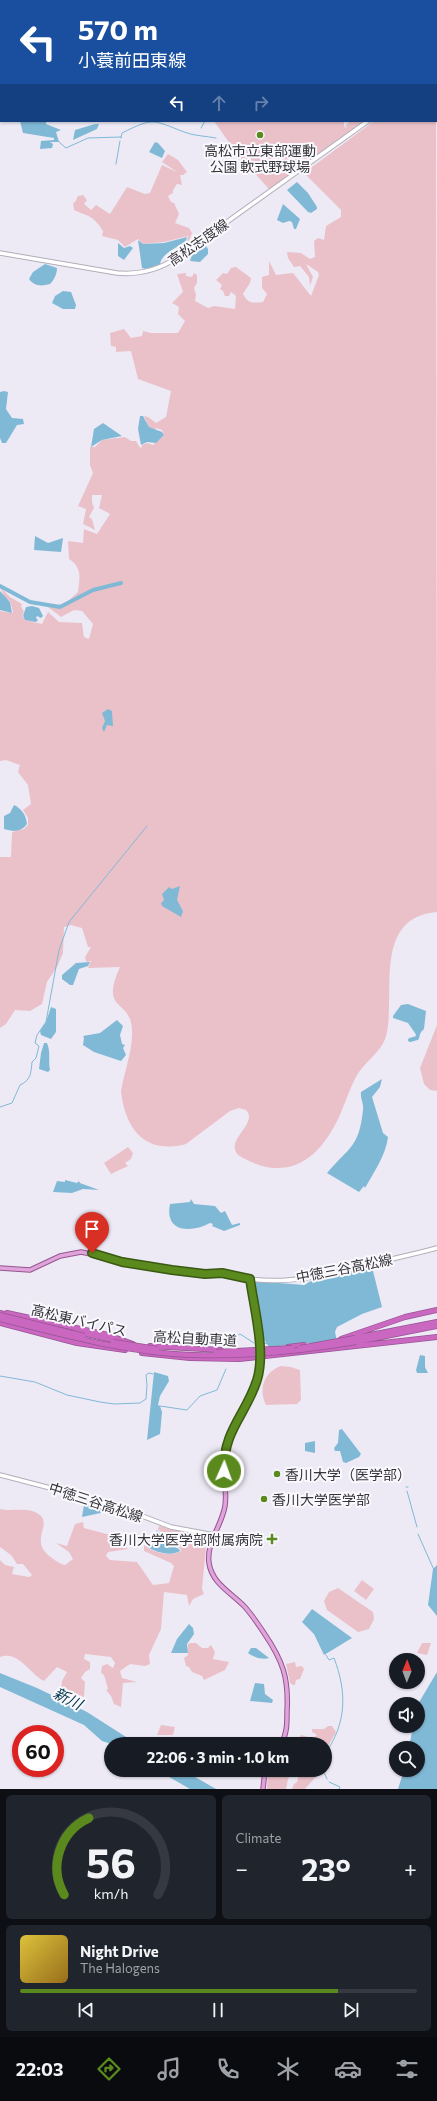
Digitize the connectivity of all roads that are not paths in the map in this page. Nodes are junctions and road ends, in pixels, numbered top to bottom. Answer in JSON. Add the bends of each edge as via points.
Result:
{"nodes":[{"id":1,"x":367,"y":122,"type":"edge"},
{"id":2,"x":0,"y":253,"type":"edge"},
{"id":3,"x":437,"y":1248,"type":"edge"},
{"id":4,"x":0,"y":1268,"type":"edge"},
{"id":5,"x":250,"y":1279,"type":"junction"},
{"id":6,"x":437,"y":1310,"type":"edge"},
{"id":7,"x":0,"y":1313,"type":"edge"},
{"id":8,"x":0,"y":1321,"type":"edge"},
{"id":9,"x":437,"y":1322,"type":"edge"},
{"id":10,"x":437,"y":1326,"type":"edge"},
{"id":11,"x":419,"y":1327,"type":"junction"},
{"id":12,"x":437,"y":1337,"type":"edge"},
{"id":13,"x":356,"y":1340,"type":"junction"},
{"id":14,"x":133,"y":1344,"type":"junction"},
{"id":15,"x":128,"y":1350,"type":"junction"},
{"id":16,"x":260,"y":1350,"type":"junction"},
{"id":17,"x":260,"y":1357,"type":"junction"},
{"id":18,"x":0,"y":1475,"type":"edge"},
{"id":19,"x":214,"y":1535,"type":"junction"},
{"id":20,"x":283,"y":1737,"type":"edge"},
{"id":21,"x":265,"y":1777,"type":"edge"},
{"id":22,"x":264,"y":1789,"type":"edge"}],
"edges":[{"from":1,"to":2,"type":"main road","name":"高松志度線","via":[[178,257],[155,270],[117,273]]},
{"from":3,"to":5,"type":"main road","name":"中徳三谷高松線","via":[[303,1278],[274,1281]]},
{"from":4,"to":5,"type":"main road","via":[[30,1270],[60,1256],[81,1252],[172,1270],[205,1274],[222,1273]]},
{"from":5,"to":16,"type":"main road"},
{"from":6,"to":16,"type":"highway","name":"高松東バイパス","bridge":true,"via":[[405,1317],[342,1338],[308,1345]]},
{"from":7,"to":13,"type":"highway","name":"高松自動車道","bridge":true,"via":[[104,1341],[192,1352],[273,1350]]},
{"from":7,"to":14,"type":"highway","name":"高松東バイパス"},
{"from":7,"to":14,"type":"highway","via":[[108,1335]]},
{"from":8,"to":13,"type":"highway","name":"高松自動車道","bridge":true,"via":[[116,1346],[192,1355],[266,1354]]},
{"from":8,"to":15,"type":"highway","name":"高松東バイパス"},
{"from":8,"to":15,"type":"highway","via":[[95,1347]]},
{"from":9,"to":11,"type":"highway","name":"高松自動車道"},
{"from":10,"to":11,"type":"highway","name":"高松自動車道"},
{"from":11,"to":13,"type":"highway","name":"高松自動車道"},
{"from":12,"to":17,"type":"highway","name":"高松東バイパス"},
{"from":14,"to":16,"type":"highway","name":"高松東バイパス","via":[[190,1349]]},
{"from":15,"to":17,"type":"highway","name":"高松東バイパス","via":[[190,1358]]},
{"from":16,"to":17,"type":"main road"},
{"from":17,"to":19,"type":"main road","via":[[255,1386],[226,1445],[225,1506]]},
{"from":18,"to":19,"type":"main road","name":"中徳三谷高松線","via":[[108,1503],[171,1527]]},
{"from":19,"to":20,"type":"main road","via":[[208,1561],[212,1574],[217,1582],[252,1615],[276,1650],[283,1666],[288,1693],[287,1726]]},
{"from":21,"to":22,"type":"main road"}]}
